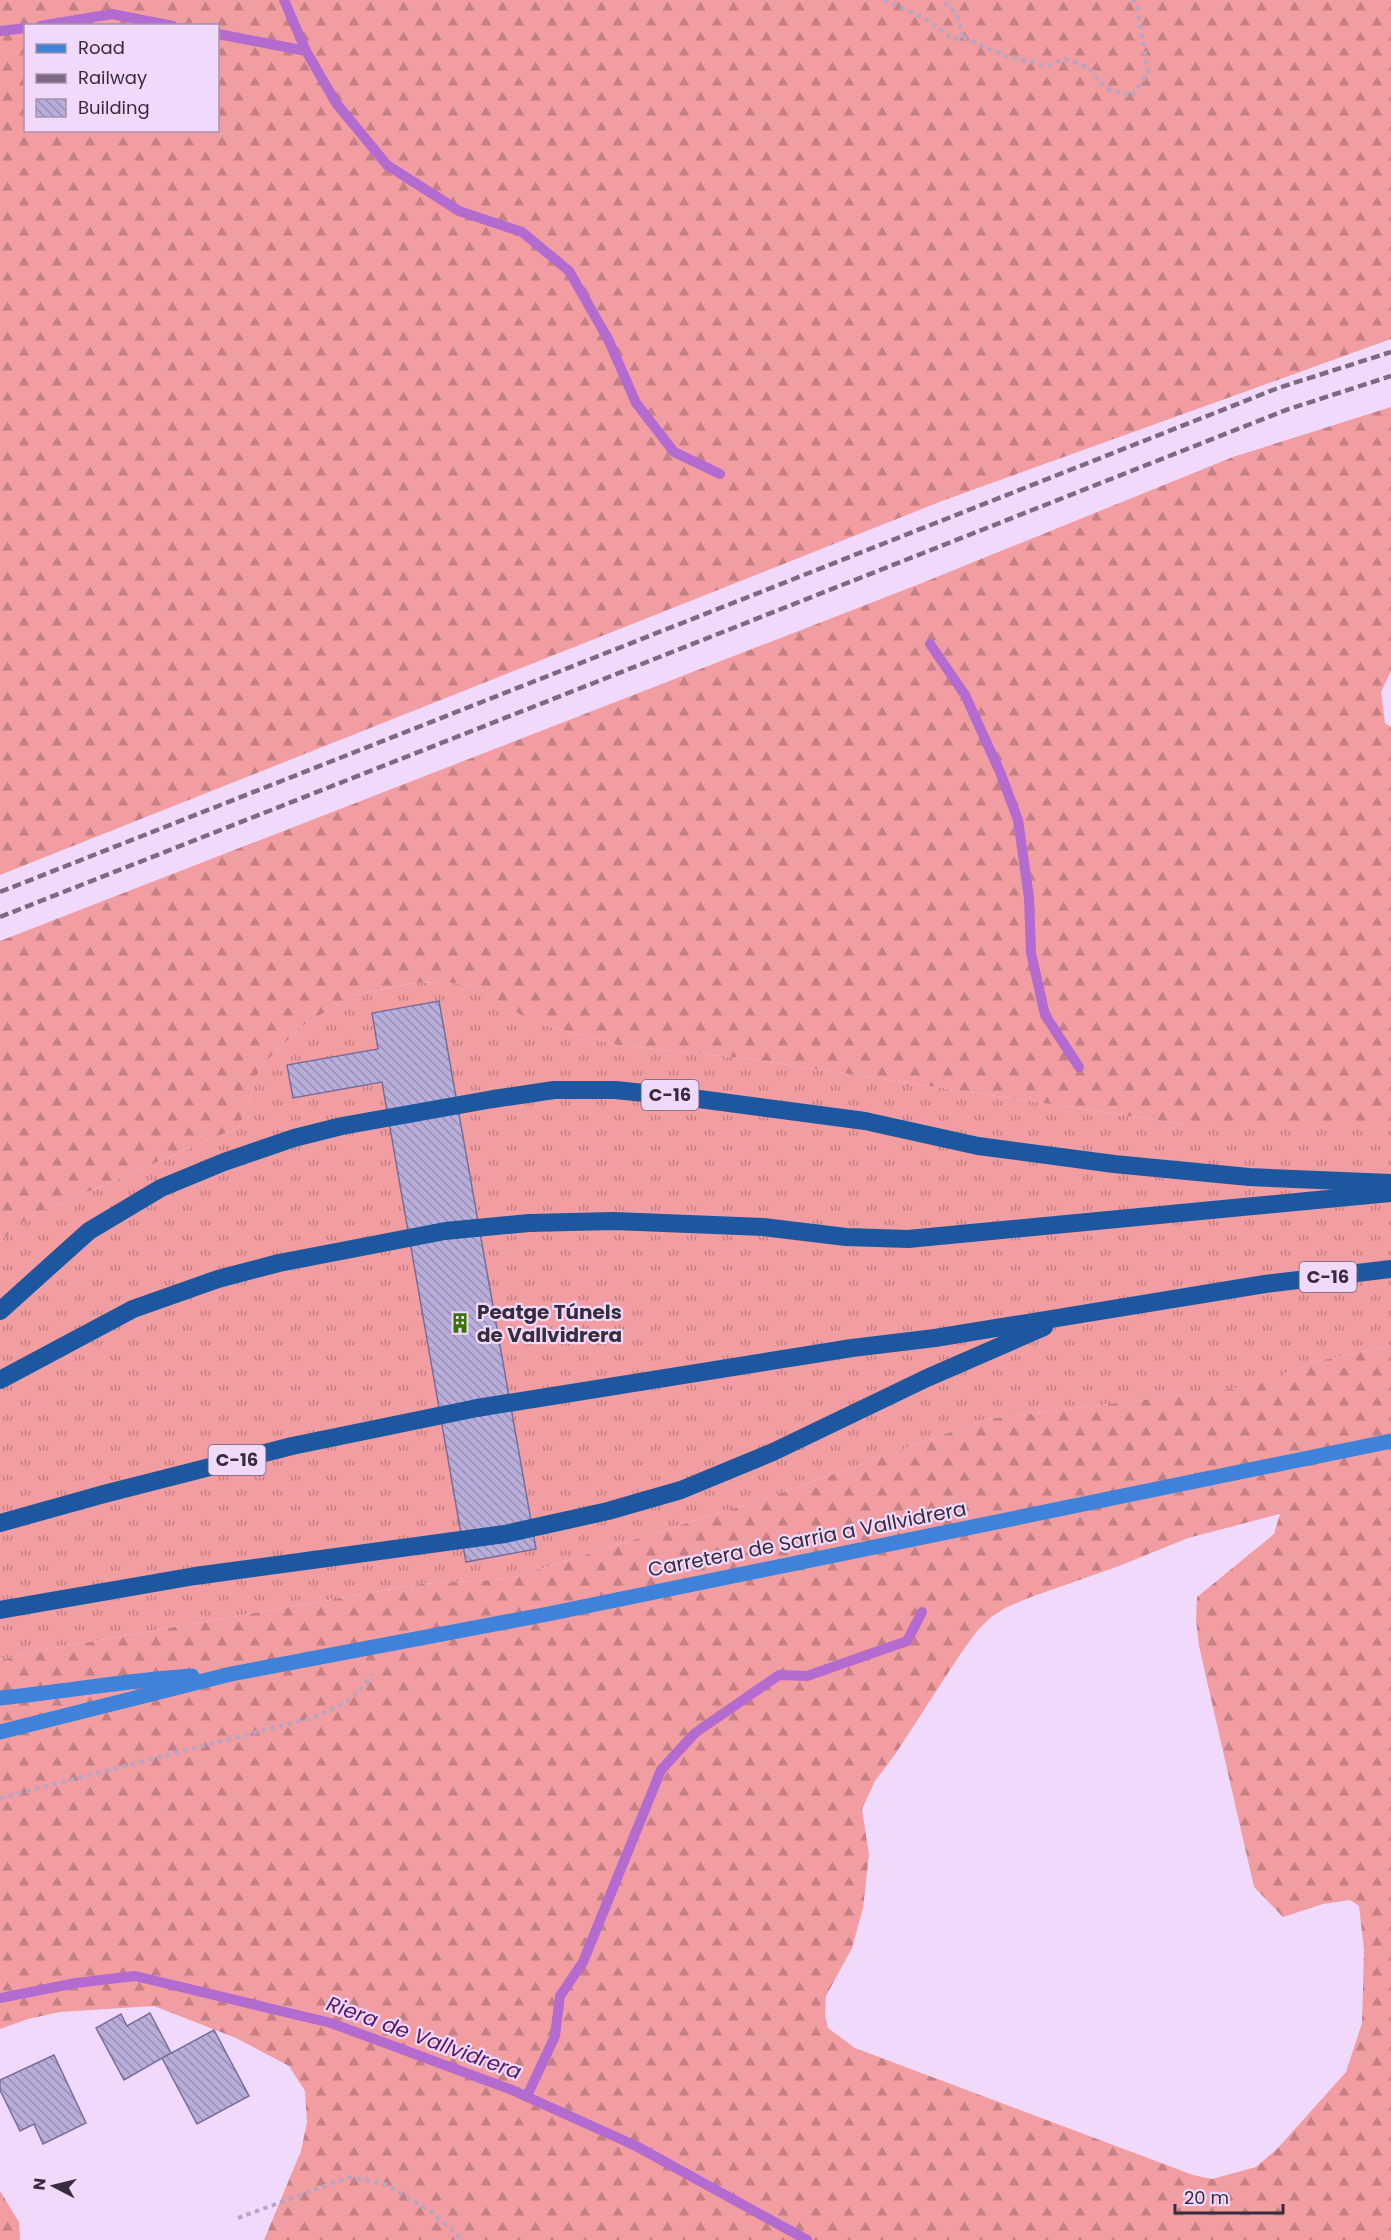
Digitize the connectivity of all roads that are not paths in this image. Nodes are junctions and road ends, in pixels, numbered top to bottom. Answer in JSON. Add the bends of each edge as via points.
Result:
{"nodes":[{"id":1,"x":1391,"y":1183,"type":"edge"},
{"id":2,"x":1391,"y":1193,"type":"edge"},
{"id":3,"x":1391,"y":1269,"type":"edge"},
{"id":4,"x":0,"y":1311,"type":"edge"},
{"id":5,"x":1072,"y":1316,"type":"junction"},
{"id":6,"x":0,"y":1380,"type":"edge"},
{"id":7,"x":1391,"y":1441,"type":"edge"},
{"id":8,"x":0,"y":1523,"type":"edge"},
{"id":9,"x":0,"y":1610,"type":"edge"},
{"id":10,"x":231,"y":1674,"type":"junction"},
{"id":11,"x":0,"y":1698,"type":"edge"},
{"id":12,"x":0,"y":1731,"type":"edge"}],
"edges":[{"from":1,"to":4,"type":"highway","number":"C-16","via":[[1249,1177],[1114,1164],[978,1146],[865,1121],[695,1098],[615,1090],[554,1090],[342,1126],[224,1162],[161,1188],[89,1231]]},
{"from":2,"to":6,"type":"highway","via":[[908,1239],[625,1221],[529,1223],[445,1231],[279,1263],[218,1279],[133,1309]]},
{"from":3,"to":5,"type":"highway","number":"C-16","via":[[1265,1284]]},
{"from":5,"to":8,"type":"highway","number":"C-16","via":[[466,1410],[292,1446]]},
{"from":5,"to":9,"type":"highway","number":"C-16","via":[[927,1378],[773,1452],[681,1490],[608,1511],[505,1534],[195,1576]]},
{"from":7,"to":10,"type":"main road","name":"Carretera de Sarria a Vallvidrera"},
{"from":10,"to":11,"type":"main road","via":[[148,1679]]},
{"from":10,"to":12,"type":"main road"}]}
